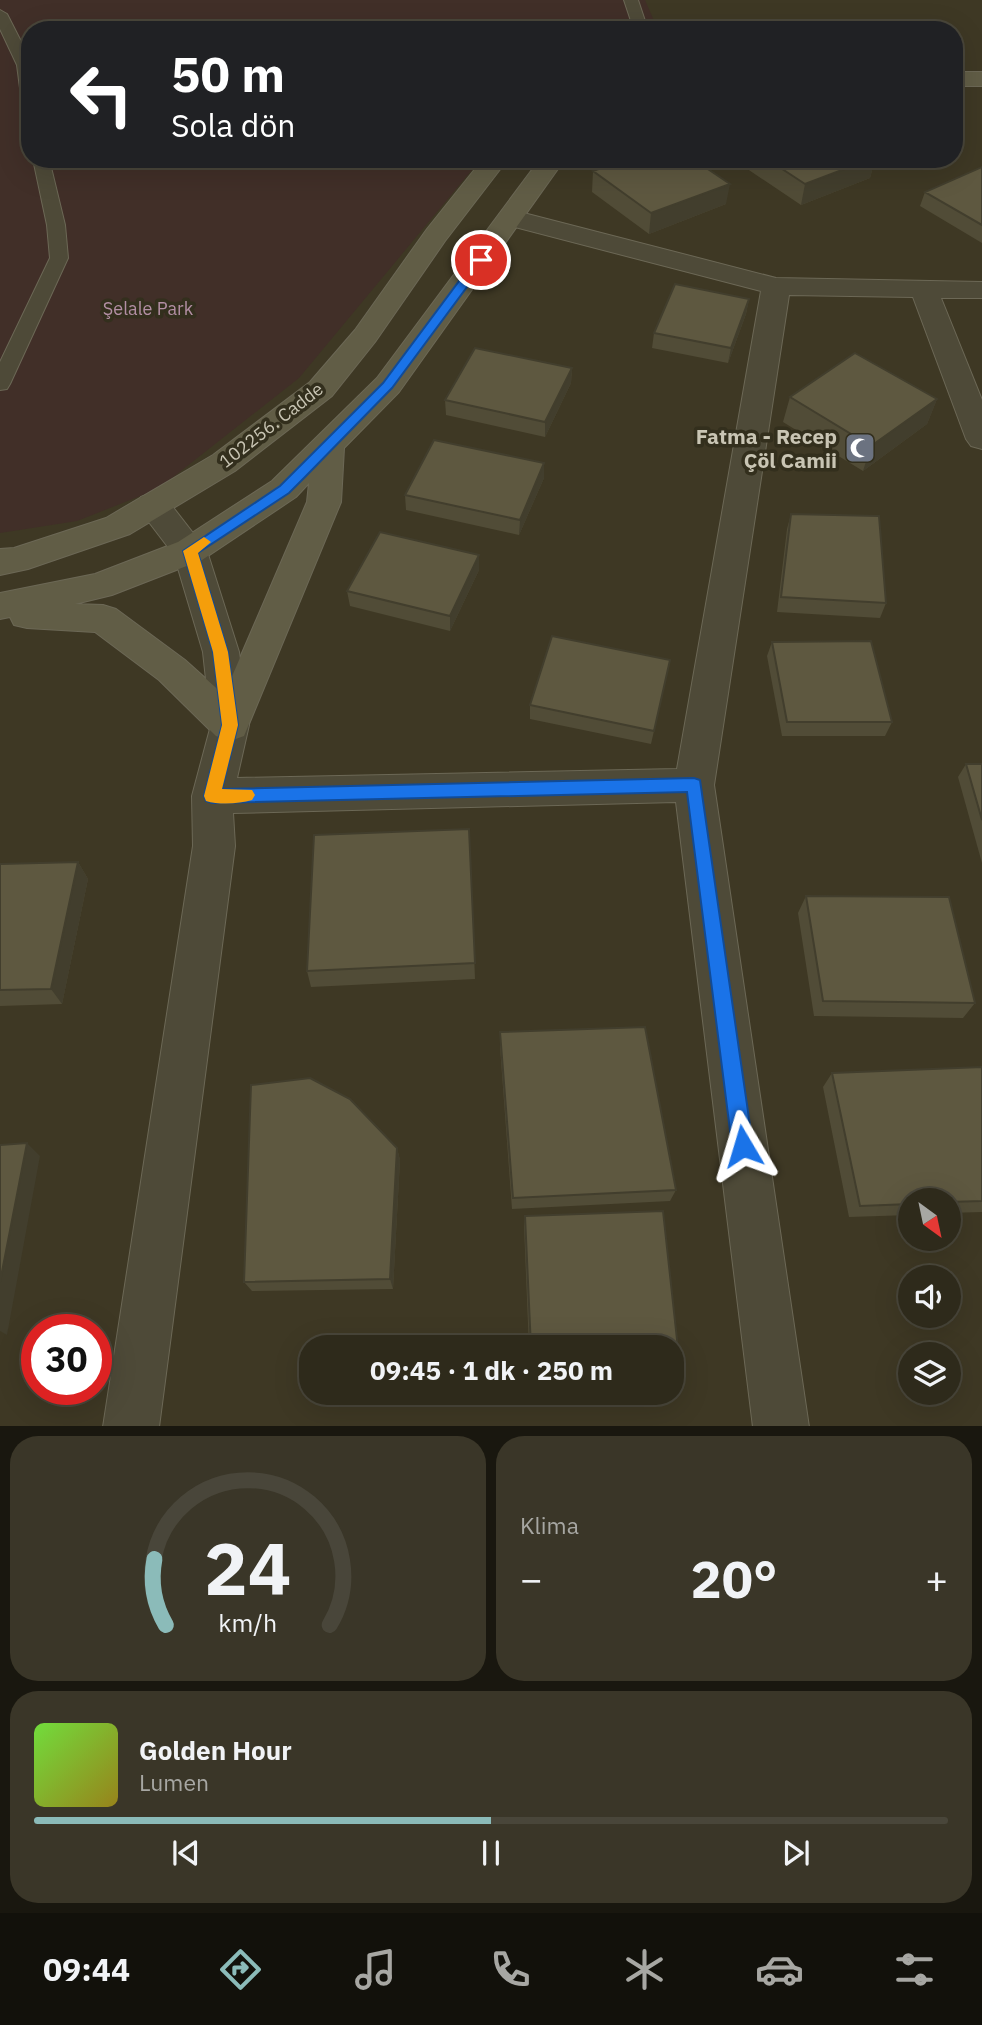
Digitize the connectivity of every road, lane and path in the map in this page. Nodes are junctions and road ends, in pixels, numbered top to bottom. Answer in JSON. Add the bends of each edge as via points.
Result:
{"nodes":[{"id":1,"x":631,"y":0,"type":"edge"},
{"id":2,"x":0,"y":14,"type":"edge"},
{"id":3,"x":638,"y":21,"type":"edge"},
{"id":4,"x":21,"y":57,"type":"edge"},
{"id":5,"x":963,"y":79,"type":"edge"},
{"id":6,"x":982,"y":79,"type":"edge"},
{"id":7,"x":43,"y":168,"type":"edge"},
{"id":8,"x":489,"y":168,"type":"edge"},
{"id":9,"x":547,"y":168,"type":"edge"},
{"id":10,"x":512,"y":218,"type":"junction"},
{"id":11,"x":776,"y":286,"type":"junction"},
{"id":12,"x":924,"y":290,"type":"junction"},
{"id":13,"x":982,"y":290,"type":"edge"},
{"id":14,"x":0,"y":384,"type":"edge"},
{"id":15,"x":982,"y":439,"type":"edge"},
{"id":16,"x":328,"y":446,"type":"junction"},
{"id":17,"x":153,"y":505,"type":"junction"},
{"id":18,"x":190,"y":551,"type":"junction"},
{"id":19,"x":0,"y":562,"type":"edge"},
{"id":20,"x":0,"y":606,"type":"edge"},
{"id":21,"x":0,"y":614,"type":"edge"},
{"id":22,"x":230,"y":725,"type":"junction"},
{"id":23,"x":694,"y":785,"type":"junction"},
{"id":24,"x":212,"y":796,"type":"junction"},
{"id":25,"x":131,"y":1426,"type":"edge"},
{"id":26,"x":781,"y":1426,"type":"edge"}],
"edges":[{"from":1,"to":3,"type":"lane"},
{"from":2,"to":4,"type":"lane"},
{"from":5,"to":6,"type":"street"},
{"from":7,"to":14,"type":"lane","via":[[59,258]]},
{"from":8,"to":17,"type":"street","name":"102256. Cadde","via":[[321,389],[224,463]]},
{"from":9,"to":10,"type":"street"},
{"from":10,"to":11,"type":"street"},
{"from":10,"to":16,"type":"street","via":[[388,385]]},
{"from":11,"to":12,"type":"street"},
{"from":11,"to":23,"type":"street"},
{"from":12,"to":13,"type":"street"},
{"from":12,"to":15,"type":"street"},
{"from":16,"to":18,"type":"street","via":[[284,489]]},
{"from":16,"to":22,"type":"street","via":[[324,502]]},
{"from":17,"to":18,"type":"street"},
{"from":17,"to":19,"type":"street","name":"102256. Cadde","via":[[118,526],[16,561]]},
{"from":18,"to":20,"type":"street","via":[[100,586]]},
{"from":18,"to":22,"type":"street","via":[[221,652]]},
{"from":21,"to":22,"type":"street","via":[[103,619],[172,670]]},
{"from":22,"to":24,"type":"street"},
{"from":23,"to":24,"type":"street"},
{"from":23,"to":26,"type":"street"},
{"from":24,"to":25,"type":"street","via":[[214,846]]}]}
